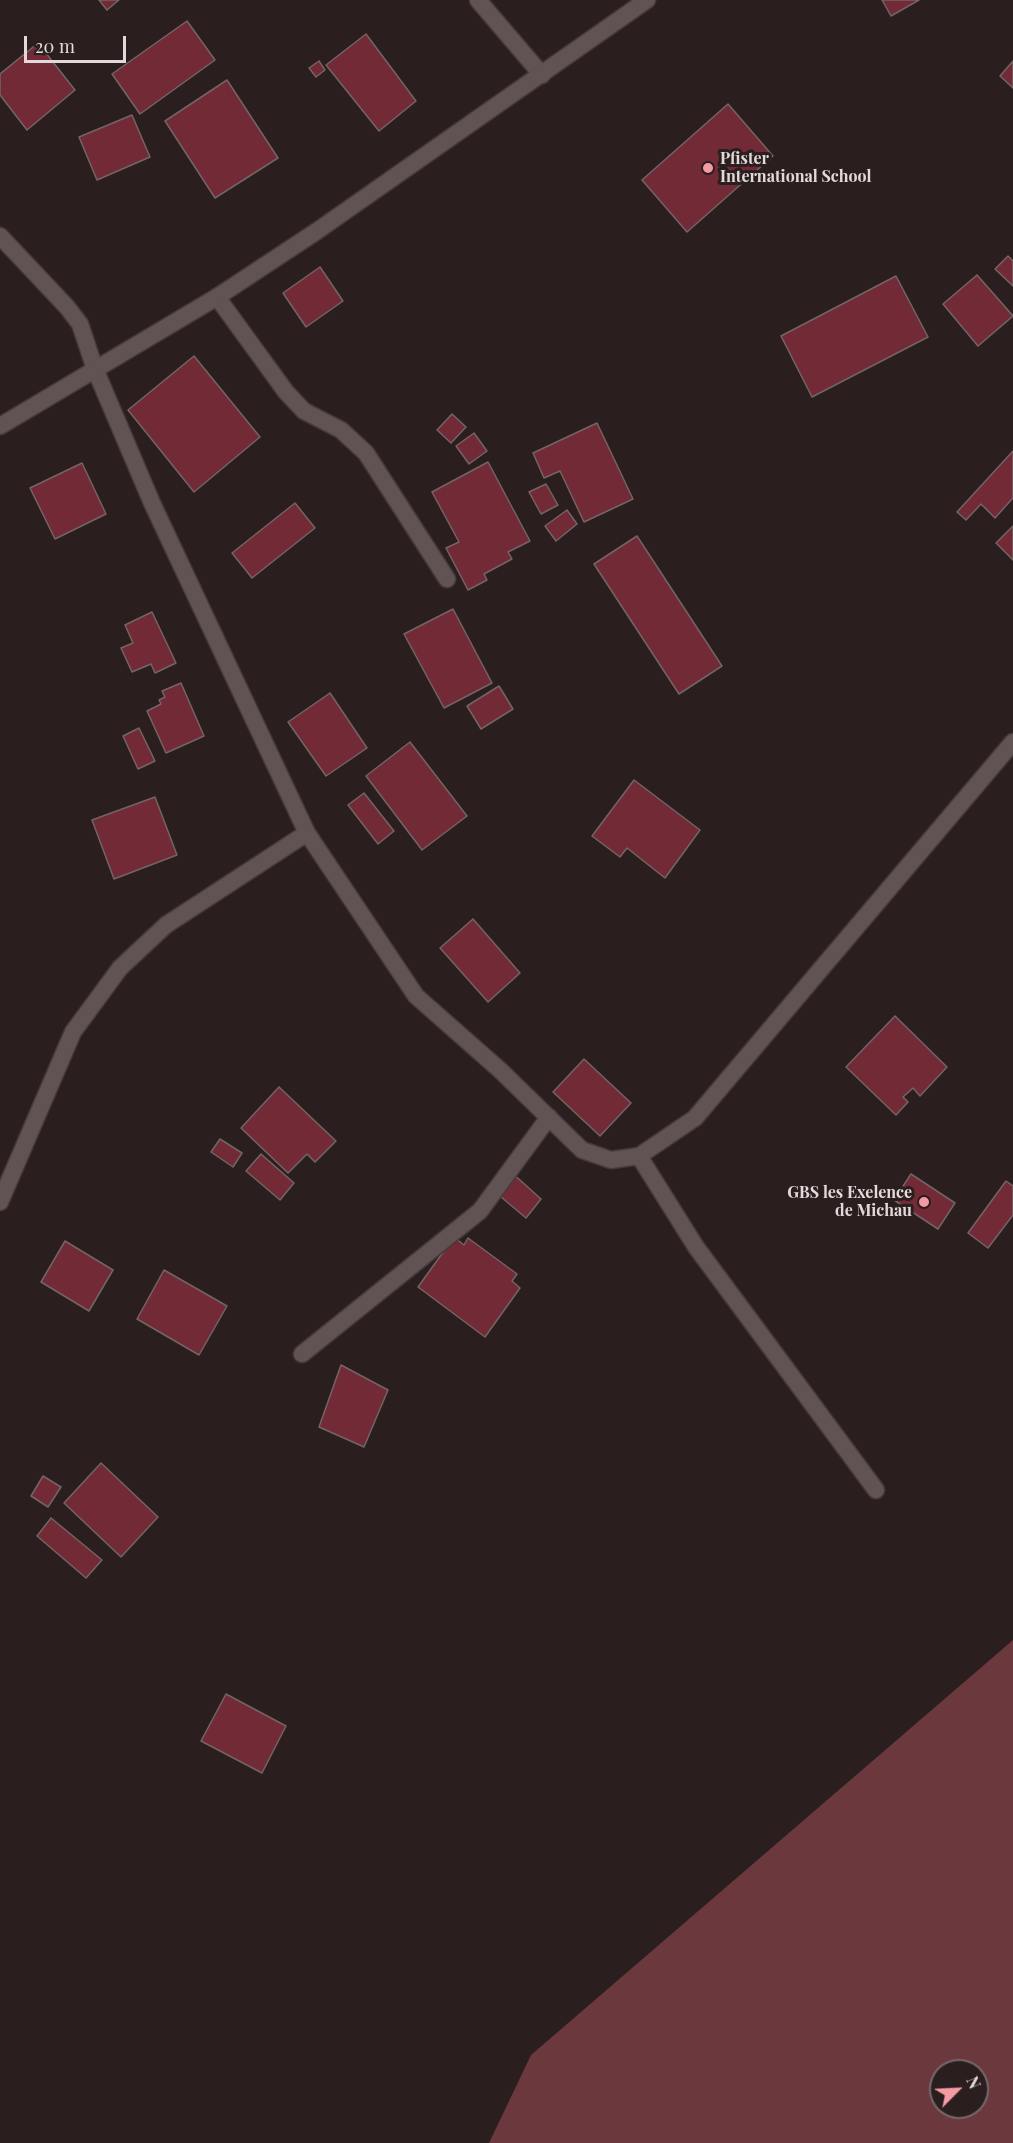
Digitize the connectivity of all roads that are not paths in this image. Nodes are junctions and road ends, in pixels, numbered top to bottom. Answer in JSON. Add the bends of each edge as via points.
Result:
{"nodes":[{"id":1,"x":478,"y":0,"type":"edge"},
{"id":2,"x":647,"y":0,"type":"edge"},
{"id":3,"x":542,"y":75,"type":"junction"},
{"id":4,"x":0,"y":236,"type":"edge"},
{"id":5,"x":217,"y":297,"type":"junction"},
{"id":6,"x":95,"y":369,"type":"junction"},
{"id":7,"x":0,"y":426,"type":"edge"},
{"id":8,"x":447,"y":579,"type":"dead end"},
{"id":9,"x":1013,"y":742,"type":"edge"},
{"id":10,"x":307,"y":833,"type":"junction"},
{"id":11,"x":549,"y":1117,"type":"junction"},
{"id":12,"x":639,"y":1156,"type":"junction"},
{"id":13,"x":0,"y":1202,"type":"edge"},
{"id":14,"x":302,"y":1354,"type":"dead end"},
{"id":15,"x":876,"y":1490,"type":"dead end"}],
"edges":[{"from":1,"to":3,"type":"street"},
{"from":2,"to":3,"type":"street"},
{"from":3,"to":5,"type":"street"},
{"from":4,"to":6,"type":"street","via":[[80,324]]},
{"from":5,"to":6,"type":"street"},
{"from":5,"to":8,"type":"street","via":[[304,411],[341,430],[366,453]]},
{"from":6,"to":7,"type":"street"},
{"from":6,"to":10,"type":"street","via":[[152,503]]},
{"from":9,"to":12,"type":"street","via":[[695,1118]]},
{"from":10,"to":11,"type":"street","via":[[416,996]]},
{"from":10,"to":13,"type":"street","via":[[166,926],[120,968],[73,1032]]},
{"from":11,"to":12,"type":"street","via":[[582,1150],[611,1160]]},
{"from":11,"to":14,"type":"street","via":[[480,1211]]},
{"from":12,"to":15,"type":"street","via":[[696,1247]]}]}
